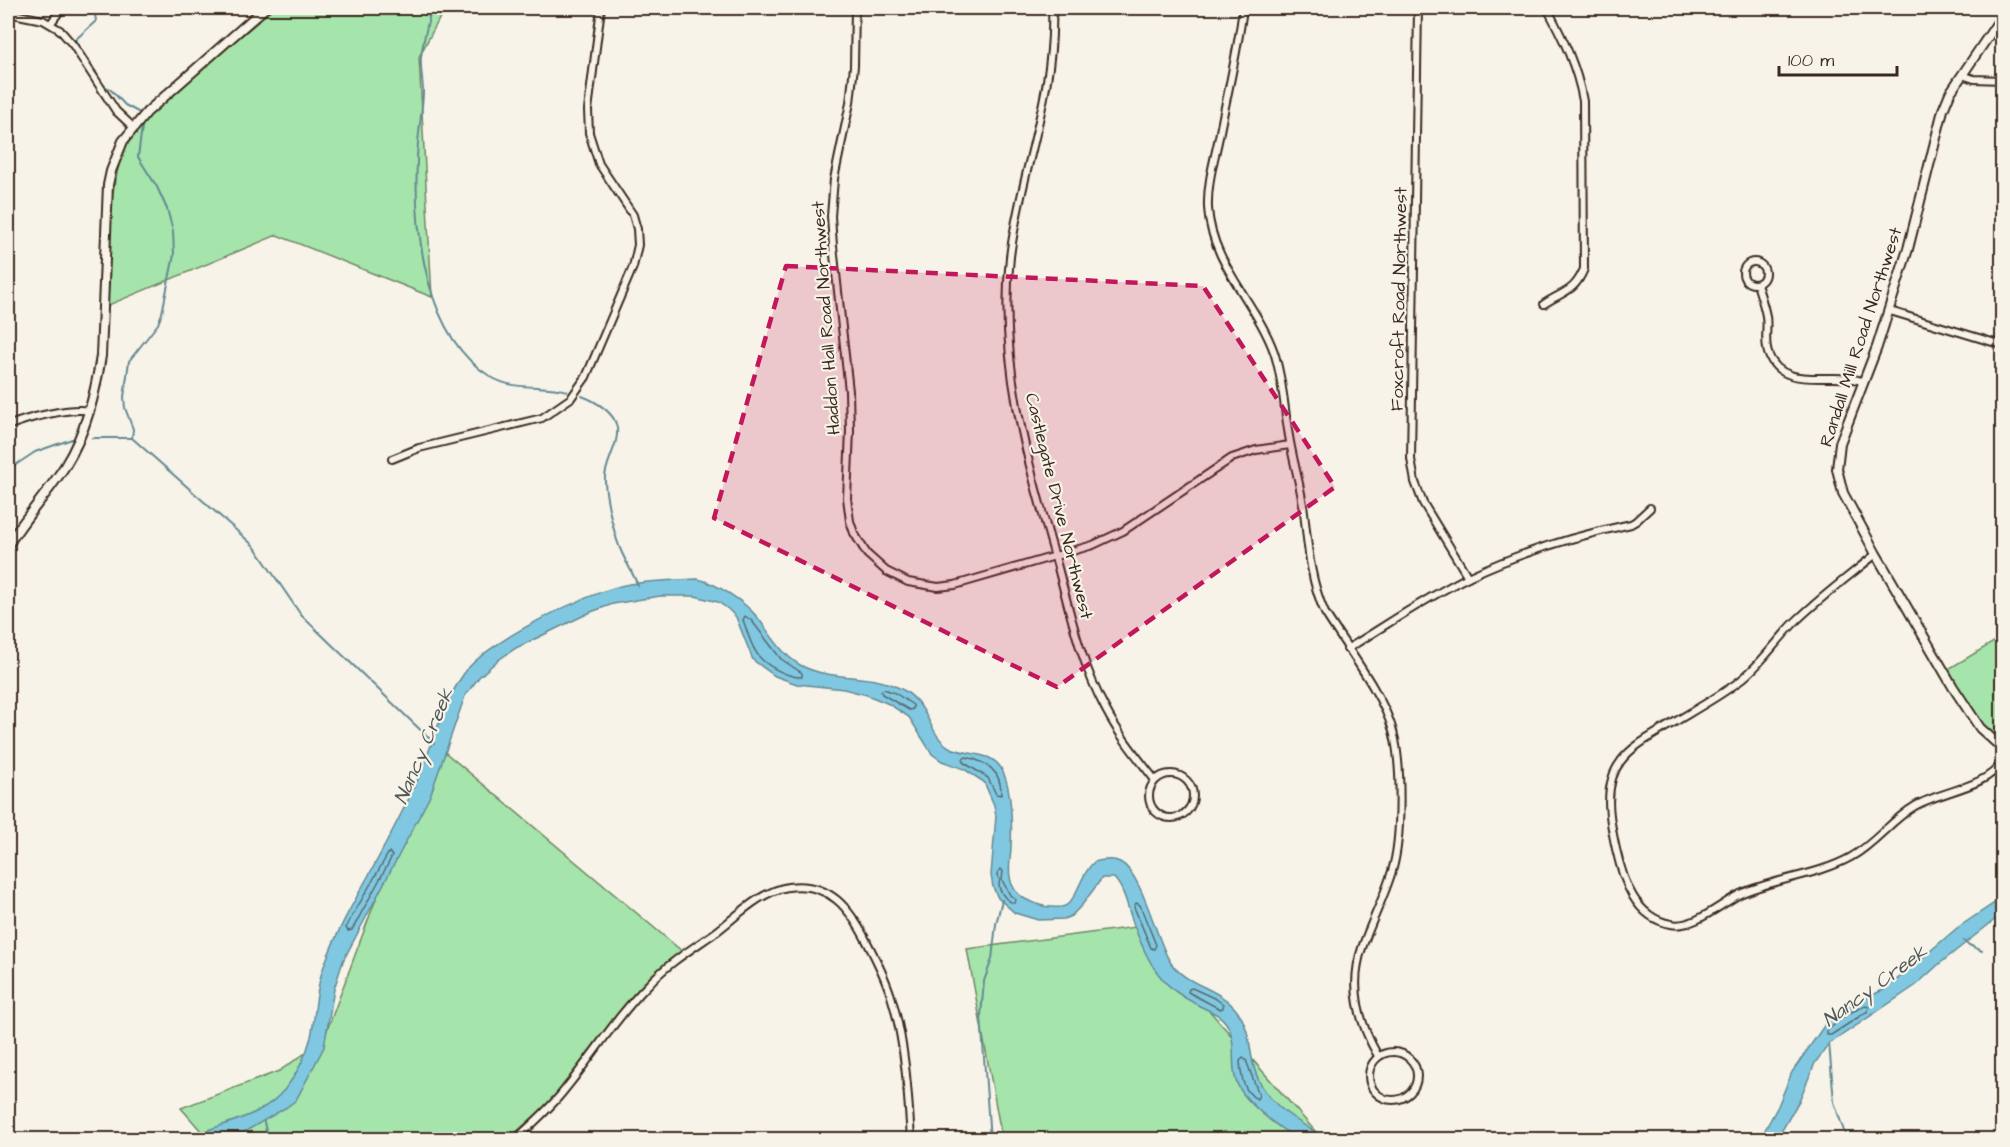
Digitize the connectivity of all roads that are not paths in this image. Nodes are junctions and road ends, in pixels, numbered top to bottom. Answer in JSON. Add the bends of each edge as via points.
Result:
{"nodes":[{"id":1,"x":62,"y":8,"type":"edge"},
{"id":2,"x":265,"y":8,"type":"edge"},
{"id":3,"x":601,"y":8,"type":"edge"},
{"id":4,"x":855,"y":8,"type":"edge"},
{"id":5,"x":1052,"y":8,"type":"edge"},
{"id":6,"x":1243,"y":8,"type":"edge"},
{"id":7,"x":1418,"y":8,"type":"edge"},
{"id":8,"x":1547,"y":8,"type":"edge"},
{"id":9,"x":8,"y":13,"type":"edge"},
{"id":10,"x":2002,"y":16,"type":"edge"},
{"id":11,"x":51,"y":24,"type":"junction"},
{"id":12,"x":1962,"y":75,"type":"junction"},
{"id":13,"x":2002,"y":80,"type":"edge"},
{"id":14,"x":133,"y":127,"type":"junction"},
{"id":15,"x":1757,"y":284,"type":"dead end"},
{"id":16,"x":1544,"y":304,"type":"dead end"},
{"id":17,"x":1890,"y":311,"type":"junction"},
{"id":18,"x":2002,"y":345,"type":"edge"},
{"id":19,"x":1864,"y":382,"type":"junction"},
{"id":20,"x":90,"y":411,"type":"junction"},
{"id":21,"x":8,"y":426,"type":"edge"},
{"id":22,"x":1290,"y":446,"type":"junction"},
{"id":23,"x":392,"y":459,"type":"dead end"},
{"id":24,"x":1650,"y":508,"type":"dead end"},
{"id":25,"x":8,"y":545,"type":"edge"},
{"id":26,"x":1876,"y":554,"type":"junction"},
{"id":27,"x":1054,"y":556,"type":"junction"},
{"id":28,"x":1468,"y":577,"type":"junction"},
{"id":29,"x":1347,"y":649,"type":"junction"},
{"id":30,"x":2002,"y":748,"type":"edge"},
{"id":31,"x":2002,"y":762,"type":"edge"},
{"id":32,"x":1155,"y":780,"type":"junction"},
{"id":33,"x":1378,"y":1056,"type":"junction"},
{"id":34,"x":515,"y":1140,"type":"edge"},
{"id":35,"x":911,"y":1140,"type":"edge"}],
"edges":[{"from":1,"to":11,"type":"street"},
{"from":2,"to":14,"type":"street"},
{"from":3,"to":23,"type":"street","via":[[588,110],[589,133],[599,164],[633,216],[638,245],[633,267],[586,378],[571,398],[542,418],[419,448]]},
{"from":4,"to":27,"type":"street","name":"Haddon Hall Road Northwest","via":[[850,103],[834,179],[831,216],[849,392],[847,509],[854,533],[881,567],[897,577],[938,587]]},
{"from":5,"to":27,"type":"street","name":"Castlegate Drive Northwest","via":[[1052,56],[1013,234],[1008,315],[1012,384],[1020,427]]},
{"from":6,"to":22,"type":"street","via":[[1210,179],[1209,213],[1221,256],[1273,350],[1282,383]]},
{"from":7,"to":28,"type":"street","name":"Foxcroft Road Northwest","via":[[1411,459],[1423,503]]},
{"from":8,"to":16,"type":"street","via":[[1572,58],[1583,101],[1584,269],[1572,289]]},
{"from":9,"to":11,"type":"street"},
{"from":10,"to":12,"type":"street","name":"Randall Mill Road Northwest"},
{"from":11,"to":14,"type":"street","via":[[73,45],[116,111]]},
{"from":12,"to":13,"type":"street"},
{"from":12,"to":17,"type":"street","name":"Randall Mill Road Northwest","via":[[1943,110]]},
{"from":14,"to":20,"type":"street","via":[[117,155],[108,185],[101,356]]},
{"from":15,"to":19,"type":"street","via":[[1766,314],[1767,351],[1778,368],[1797,378]]},
{"from":17,"to":18,"type":"street"},
{"from":17,"to":19,"type":"street","name":"Randall Mill Road Northwest"},
{"from":19,"to":26,"type":"street","name":"Randall Mill Road Northwest","via":[[1840,443],[1837,469],[1843,493]]},
{"from":20,"to":21,"type":"street","via":[[49,414]]},
{"from":20,"to":25,"type":"street","via":[[65,465]]},
{"from":22,"to":27,"type":"street","name":"Haddon Hall Road Northwest","via":[[1232,458],[1123,531]]},
{"from":22,"to":29,"type":"street","via":[[1302,495],[1313,583],[1325,613]]},
{"from":24,"to":28,"type":"street","via":[[1631,524],[1540,547]]},
{"from":26,"to":30,"type":"street","name":"Randall Mill Road Northwest","via":[[1974,719]]},
{"from":26,"to":31,"type":"street","via":[[1798,620],[1739,681],[1652,736],[1620,762],[1612,781],[1610,810],[1618,856],[1635,900],[1661,921],[1691,923],[1747,891],[1851,857],[1915,806],[1980,781]]},
{"from":27,"to":32,"type":"street","name":"Castlegate Drive Northwest","via":[[1095,688],[1120,733]]},
{"from":28,"to":29,"type":"street"},
{"from":29,"to":33,"type":"street","via":[[1385,710],[1397,754],[1396,854],[1362,948],[1356,977],[1360,1017]]},
{"from":32,"to":32,"type":"street","via":[[1148,793],[1152,808],[1164,818],[1186,813],[1193,794],[1187,781],[1175,774]]},
{"from":33,"to":33,"type":"street","via":[[1369,1069],[1374,1092],[1387,1100],[1410,1093],[1417,1079],[1413,1064],[1394,1052]]},
{"from":34,"to":35,"type":"street","via":[[555,1102],[626,1008],[650,983],[766,894],[789,886],[827,892],[844,905],[860,928],[886,983],[897,1018]]}]}
